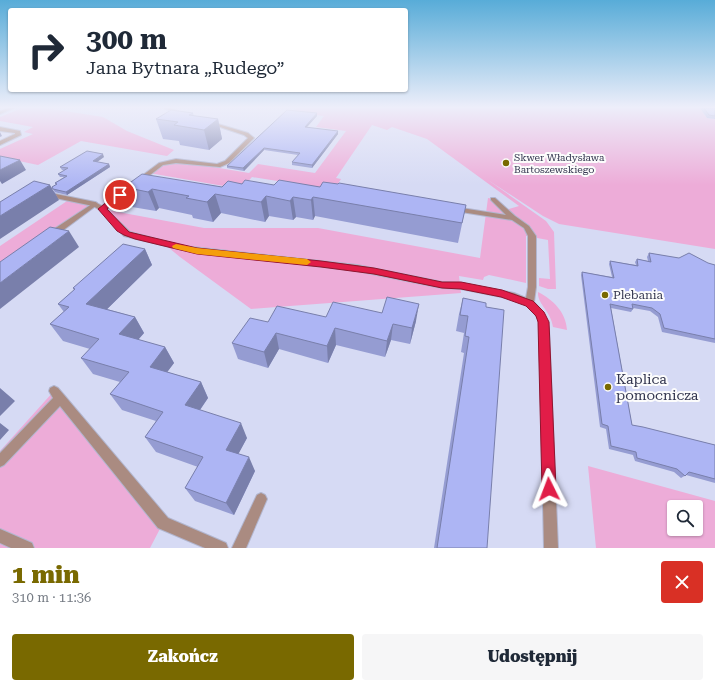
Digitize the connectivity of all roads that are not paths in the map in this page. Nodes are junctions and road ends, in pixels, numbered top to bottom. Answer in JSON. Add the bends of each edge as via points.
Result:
{"nodes":[{"id":1,"x":18,"y":134,"type":"edge"},
{"id":2,"x":245,"y":134,"type":"edge"},
{"id":3,"x":0,"y":144,"type":"edge"},
{"id":4,"x":36,"y":191,"type":"edge"},
{"id":5,"x":493,"y":199,"type":"dead end"},
{"id":6,"x":95,"y":204,"type":"junction"},
{"id":7,"x":449,"y":208,"type":"edge"},
{"id":8,"x":102,"y":209,"type":"junction"},
{"id":9,"x":514,"y":218,"type":"junction"},
{"id":10,"x":44,"y":240,"type":"edge"},
{"id":11,"x":530,"y":303,"type":"junction"},
{"id":12,"x":0,"y":461,"type":"edge"},
{"id":13,"x":261,"y":499,"type":"dead end"},
{"id":14,"x":0,"y":536,"type":"edge"},
{"id":15,"x":27,"y":548,"type":"edge"},
{"id":16,"x":221,"y":548,"type":"edge"},
{"id":17,"x":239,"y":548,"type":"edge"},
{"id":18,"x":551,"y":548,"type":"edge"}],
"edges":[{"from":1,"to":3,"type":"street"},
{"from":2,"to":8,"type":"street","via":[[251,138],[228,162],[218,166],[176,161],[161,164]]},
{"from":4,"to":6,"type":"street"},
{"from":5,"to":9,"type":"street"},
{"from":6,"to":8,"type":"street"},
{"from":6,"to":10,"type":"street"},
{"from":7,"to":9,"type":"street"},
{"from":8,"to":11,"type":"street","via":[[127,234],[183,248],[363,269],[442,285],[502,293]]},
{"from":9,"to":11,"type":"street","via":[[527,227],[532,236]]},
{"from":11,"to":18,"type":"street","via":[[540,314],[544,329]]},
{"from":12,"to":16,"type":"street","via":[[57,394],[163,523]]},
{"from":13,"to":17,"type":"street"},
{"from":14,"to":15,"type":"street"}]}
